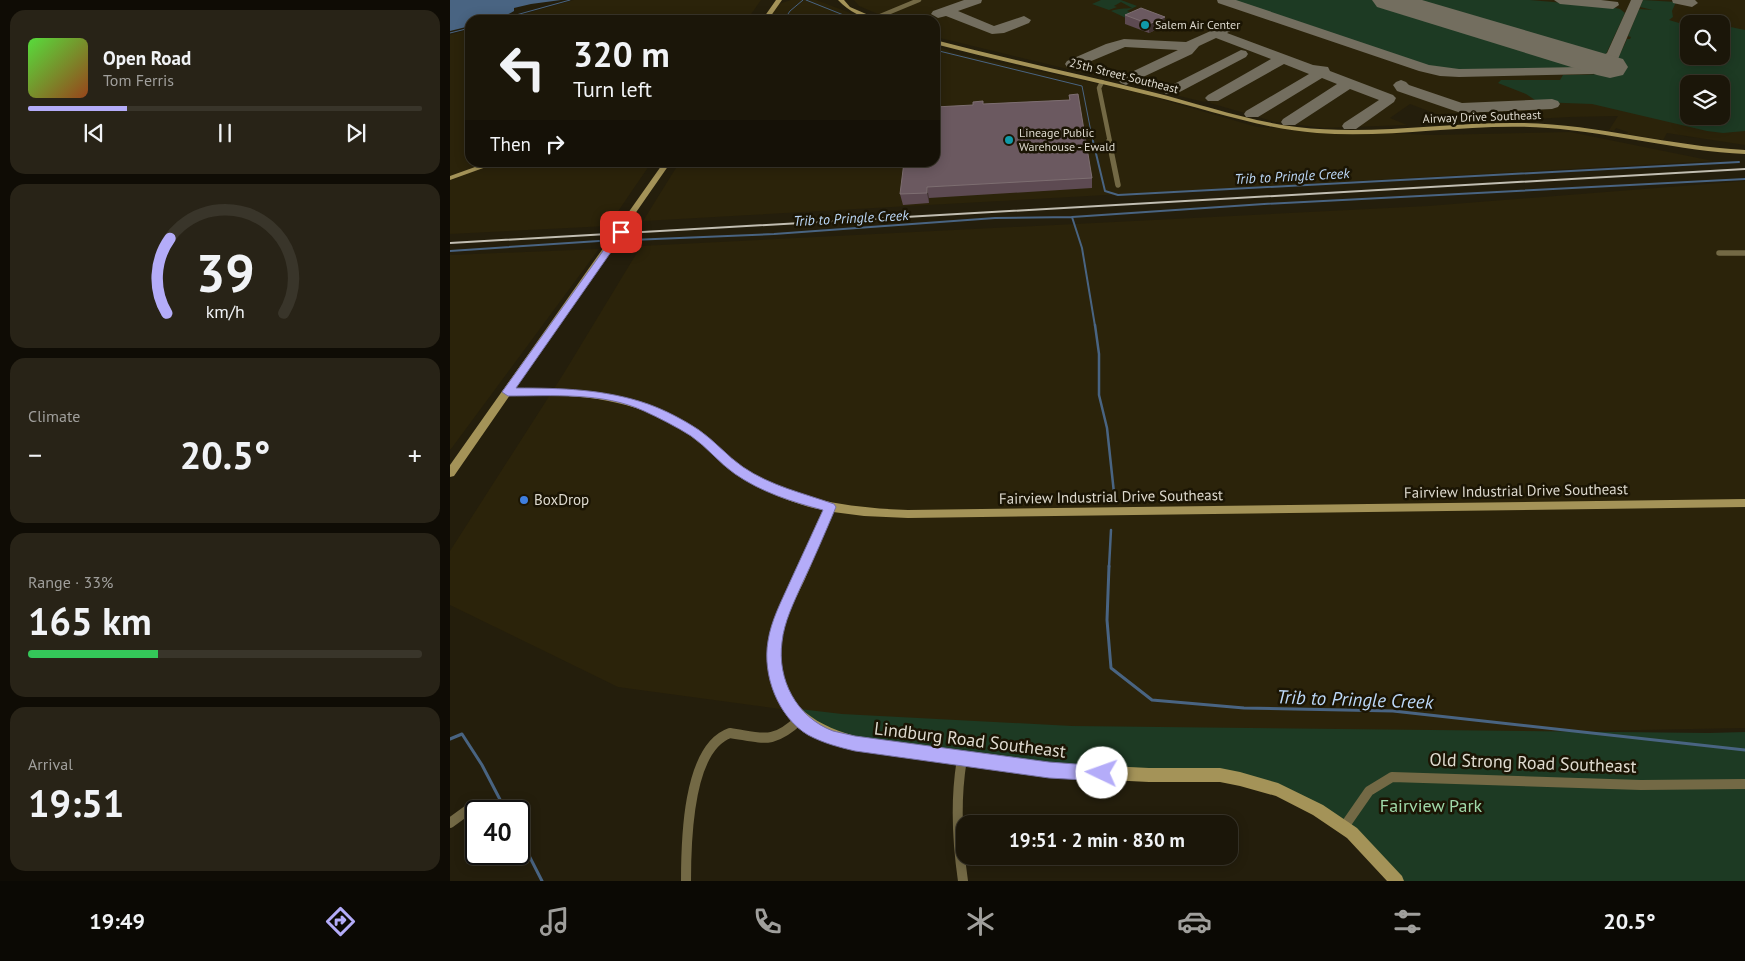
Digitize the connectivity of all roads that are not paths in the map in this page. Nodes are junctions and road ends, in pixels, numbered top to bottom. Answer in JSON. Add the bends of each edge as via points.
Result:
{"nodes":[{"id":1,"x":778,"y":0,"type":"edge"},
{"id":2,"x":841,"y":0,"type":"edge"},
{"id":3,"x":919,"y":0,"type":"edge"},
{"id":4,"x":768,"y":15,"type":"edge"},
{"id":5,"x":865,"y":15,"type":"edge"},
{"id":6,"x":884,"y":15,"type":"edge"},
{"id":7,"x":940,"y":43,"type":"edge"},
{"id":8,"x":1102,"y":82,"type":"junction"},
{"id":9,"x":1308,"y":131,"type":"joint"},
{"id":10,"x":1745,"y":152,"type":"edge"},
{"id":11,"x":482,"y":167,"type":"edge"},
{"id":12,"x":665,"y":167,"type":"edge"},
{"id":13,"x":450,"y":178,"type":"edge"},
{"id":14,"x":1118,"y":185,"type":"dead end"},
{"id":15,"x":1719,"y":253,"type":"dead end"},
{"id":16,"x":1745,"y":253,"type":"edge"},
{"id":17,"x":508,"y":392,"type":"junction"},
{"id":18,"x":450,"y":473,"type":"edge"},
{"id":19,"x":1745,"y":503,"type":"edge"},
{"id":20,"x":830,"y":507,"type":"junction"},
{"id":21,"x":800,"y":719,"type":"junction"},
{"id":22,"x":962,"y":759,"type":"junction"},
{"id":23,"x":1745,"y":784,"type":"edge"},
{"id":24,"x":465,"y":812,"type":"edge"},
{"id":25,"x":450,"y":822,"type":"edge"},
{"id":26,"x":1344,"y":827,"type":"junction"},
{"id":27,"x":686,"y":881,"type":"edge"},
{"id":28,"x":963,"y":881,"type":"edge"},
{"id":29,"x":1397,"y":881,"type":"edge"}],
"edges":[{"from":1,"to":4,"type":"street"},
{"from":2,"to":5,"type":"street","via":[[848,8]]},
{"from":3,"to":6,"type":"street"},
{"from":7,"to":8,"type":"street","name":"25th Street Southeast"},
{"from":8,"to":9,"type":"street","name":"25th Street Southeast","via":[[1254,122]]},
{"from":8,"to":14,"type":"street","via":[[1099,88]]},
{"from":9,"to":10,"type":"street","name":"Airway Drive Southeast","via":[[1357,133],[1498,125],[1546,126],[1688,148]]},
{"from":11,"to":13,"type":"street"},
{"from":12,"to":17,"type":"street"},
{"from":15,"to":16,"type":"street"},
{"from":17,"to":18,"type":"street"},
{"from":17,"to":20,"type":"street","name":"Fairview Industrial Drive Southeast","via":[[565,392],[618,399],[646,407],[688,429],[738,470],[761,483],[801,500]]},
{"from":19,"to":20,"type":"street","name":"Fairview Industrial Drive Southeast","via":[[908,514]]},
{"from":20,"to":21,"type":"street","name":"Lindburg Road Southeast","via":[[783,613],[775,641],[774,663],[779,687]]},
{"from":21,"to":22,"type":"street","name":"Lindburg Road Southeast","via":[[821,734],[841,741]]},
{"from":21,"to":27,"type":"street","via":[[784,734],[773,739],[726,734],[708,750],[694,792],[686,841]]},
{"from":22,"to":26,"type":"street","name":"Lindburg Road Southeast","via":[[1083,773],[1220,775],[1278,790]]},
{"from":22,"to":28,"type":"street","via":[[955,806]]},
{"from":23,"to":26,"type":"street","name":"Old Strong Road Southeast","via":[[1641,785],[1392,776],[1366,792]]},
{"from":24,"to":25,"type":"street"},
{"from":26,"to":29,"type":"street","name":"Lindburg Road Southeast"}]}
